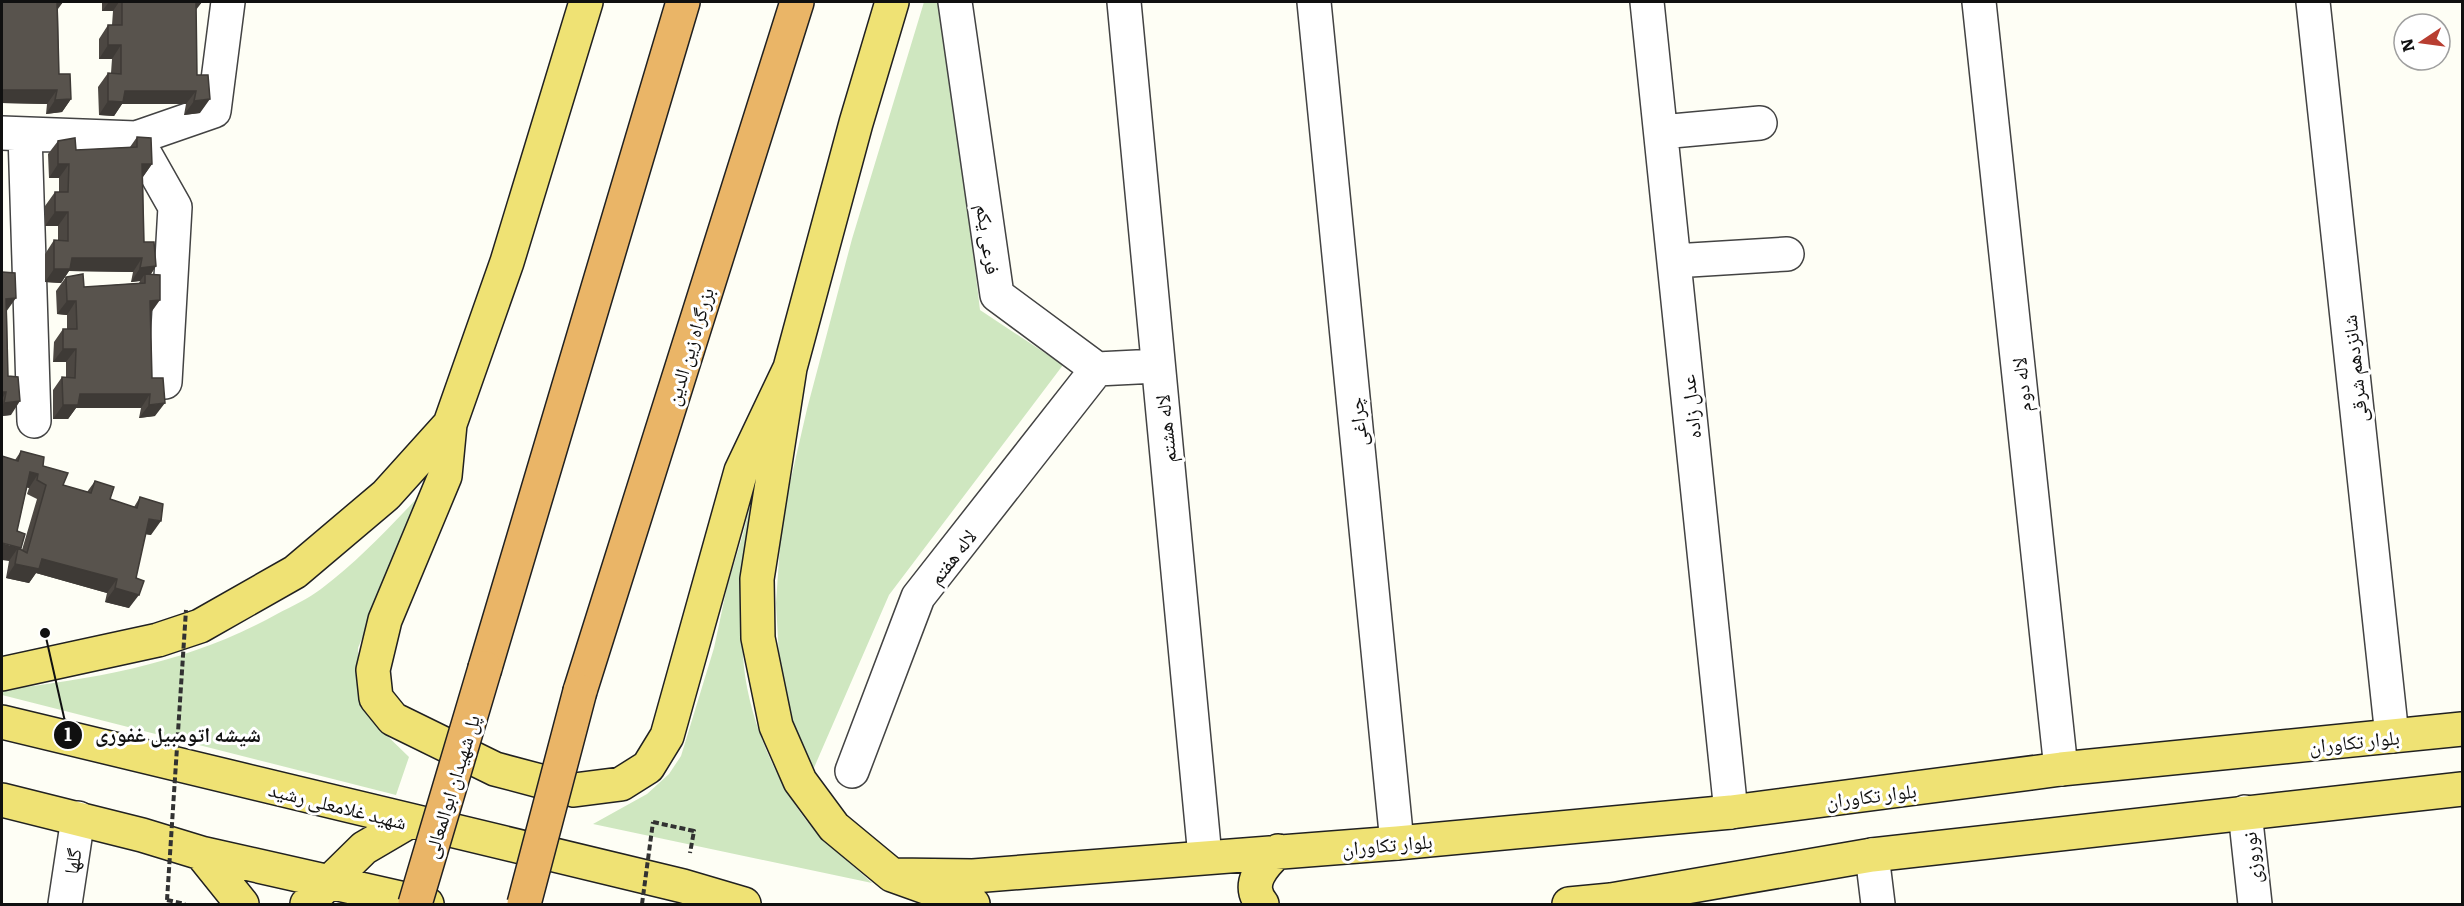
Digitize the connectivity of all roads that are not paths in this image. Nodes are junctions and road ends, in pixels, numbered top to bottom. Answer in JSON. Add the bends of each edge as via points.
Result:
{"nodes":[{"id":1,"x":228,"y":2,"type":"edge"},
{"id":2,"x":586,"y":2,"type":"edge"},
{"id":3,"x":683,"y":2,"type":"edge"},
{"id":4,"x":797,"y":2,"type":"edge"},
{"id":5,"x":892,"y":2,"type":"edge"},
{"id":6,"x":955,"y":2,"type":"edge"},
{"id":7,"x":1124,"y":2,"type":"edge"},
{"id":8,"x":1314,"y":2,"type":"edge"},
{"id":9,"x":1647,"y":2,"type":"edge"},
{"id":10,"x":1979,"y":2,"type":"edge"},
{"id":11,"x":2313,"y":2,"type":"edge"},
{"id":12,"x":1760,"y":123,"type":"dead end"},
{"id":13,"x":1661,"y":132,"type":"junction"},
{"id":14,"x":13,"y":134,"type":"edge"},
{"id":15,"x":136,"y":138,"type":"junction"},
{"id":16,"x":1787,"y":254,"type":"dead end"},
{"id":17,"x":1674,"y":261,"type":"junction"},
{"id":18,"x":1157,"y":366,"type":"junction"},
{"id":19,"x":790,"y":368,"type":"junction"},
{"id":20,"x":1097,"y":369,"type":"junction"},
{"id":21,"x":165,"y":382,"type":"edge"},
{"id":22,"x":34,"y":421,"type":"dead end"},
{"id":23,"x":450,"y":424,"type":"junction"},
{"id":24,"x":2,"y":674,"type":"edge"},
{"id":25,"x":2,"y":722,"type":"edge"},
{"id":26,"x":2463,"y":729,"type":"edge"},
{"id":27,"x":2392,"y":736,"type":"junction"},
{"id":28,"x":2061,"y":769,"type":"junction"},
{"id":29,"x":852,"y":771,"type":"dead end"},
{"id":30,"x":2463,"y":789,"type":"edge"},
{"id":31,"x":2,"y":800,"type":"edge"},
{"id":32,"x":1731,"y":812,"type":"junction"},
{"id":33,"x":2245,"y":812,"type":"junction"},
{"id":34,"x":78,"y":818,"type":"junction"},
{"id":35,"x":410,"y":821,"type":"junction"},
{"id":36,"x":1397,"y":843,"type":"junction"},
{"id":37,"x":1278,"y":852,"type":"junction"},
{"id":38,"x":201,"y":853,"type":"junction"},
{"id":39,"x":1872,"y":855,"type":"junction"},
{"id":40,"x":1205,"y":857,"type":"junction"},
{"id":41,"x":892,"y":875,"type":"junction"},
{"id":42,"x":330,"y":881,"type":"junction"},
{"id":43,"x":1607,"y":902,"type":"edge"},
{"id":44,"x":65,"y":904,"type":"edge"},
{"id":45,"x":242,"y":904,"type":"edge"},
{"id":46,"x":307,"y":904,"type":"edge"},
{"id":47,"x":415,"y":904,"type":"edge"},
{"id":48,"x":427,"y":904,"type":"edge"},
{"id":49,"x":524,"y":904,"type":"edge"},
{"id":50,"x":744,"y":904,"type":"edge"},
{"id":51,"x":973,"y":904,"type":"edge"},
{"id":52,"x":1262,"y":904,"type":"edge"},
{"id":53,"x":1569,"y":904,"type":"edge"},
{"id":54,"x":1878,"y":904,"type":"edge"},
{"id":55,"x":2255,"y":904,"type":"edge"}],
"edges":[{"from":1,"to":15,"type":"street","via":[[214,111]]},
{"from":2,"to":23,"type":"main road","via":[[507,262]]},
{"from":3,"to":47,"type":"highway","name":"پل شهیدان ابوالمعالی","bridge":true},
{"from":4,"to":49,"type":"highway","name":"بزرگراه زین الدین","bridge":true,"via":[[580,691]]},
{"from":5,"to":19,"type":"main road"},
{"from":6,"to":20,"type":"street","name":"فرعی یکم","via":[[998,295]]},
{"from":7,"to":18,"type":"street","name":"لاله هشتم"},
{"from":8,"to":36,"type":"street","name":"چراغی"},
{"from":9,"to":13,"type":"street","name":"عدل زاده"},
{"from":10,"to":28,"type":"street","name":"لاله دوم"},
{"from":11,"to":27,"type":"street","name":"شانزدهم شرقی"},
{"from":12,"to":13,"type":"street"},
{"from":13,"to":17,"type":"street","name":"عدل زاده"},
{"from":14,"to":15,"type":"street"},
{"from":14,"to":22,"type":"street"},
{"from":15,"to":21,"type":"street","via":[[175,207]]},
{"from":16,"to":17,"type":"street"},
{"from":17,"to":32,"type":"street","name":"عدل زاده"},
{"from":18,"to":20,"type":"street"},
{"from":18,"to":40,"type":"street","name":"لاله هشتم"},
{"from":19,"to":23,"type":"main road","via":[[741,471],[667,736],[648,767],[621,784],[574,790],[495,769],[393,719],[376,698],[373,670],[385,620],[445,476]]},
{"from":19,"to":41,"type":"main road","via":[[757,579],[758,638],[766,687],[776,726],[801,781],[834,827]]},
{"from":20,"to":29,"type":"street","name":"لاله هفتم","via":[[918,597]]},
{"from":23,"to":24,"type":"main road","via":[[386,495],[304,564],[200,626],[158,640]]},
{"from":25,"to":35,"type":"main road","name":"شهید غلامعلی رشید"},
{"from":26,"to":27,"type":"main road","name":"بلوار تکاوران"},
{"from":27,"to":28,"type":"main road","name":"بلوار تکاوران"},
{"from":28,"to":32,"type":"main road","name":"بلوار تکاوران"},
{"from":30,"to":33,"type":"main road"},
{"from":31,"to":34,"type":"main road"},
{"from":32,"to":36,"type":"main road","name":"بلوار تکاوران"},
{"from":33,"to":39,"type":"main road"},
{"from":33,"to":55,"type":"street","name":"نوروزی"},
{"from":34,"to":38,"type":"main road"},
{"from":34,"to":44,"type":"street","name":"گلها"},
{"from":35,"to":42,"type":"main road","via":[[364,848]]},
{"from":35,"to":50,"type":"main road","name":"شهید غلامعلی رشید"},
{"from":36,"to":37,"type":"main road","name":"بلوار تکاوران"},
{"from":37,"to":40,"type":"main road","name":"بلوار تکاوران"},
{"from":37,"to":52,"type":"main road","via":[[1255,880],[1256,897]]},
{"from":38,"to":42,"type":"main road"},
{"from":38,"to":45,"type":"main road"},
{"from":39,"to":43,"type":"main road"},
{"from":39,"to":54,"type":"street"},
{"from":40,"to":41,"type":"main road","name":"بلوار تکاوران","via":[[973,876]]},
{"from":41,"to":51,"type":"main road"},
{"from":42,"to":46,"type":"main road"},
{"from":42,"to":48,"type":"main road"},
{"from":43,"to":53,"type":"main road"}]}
